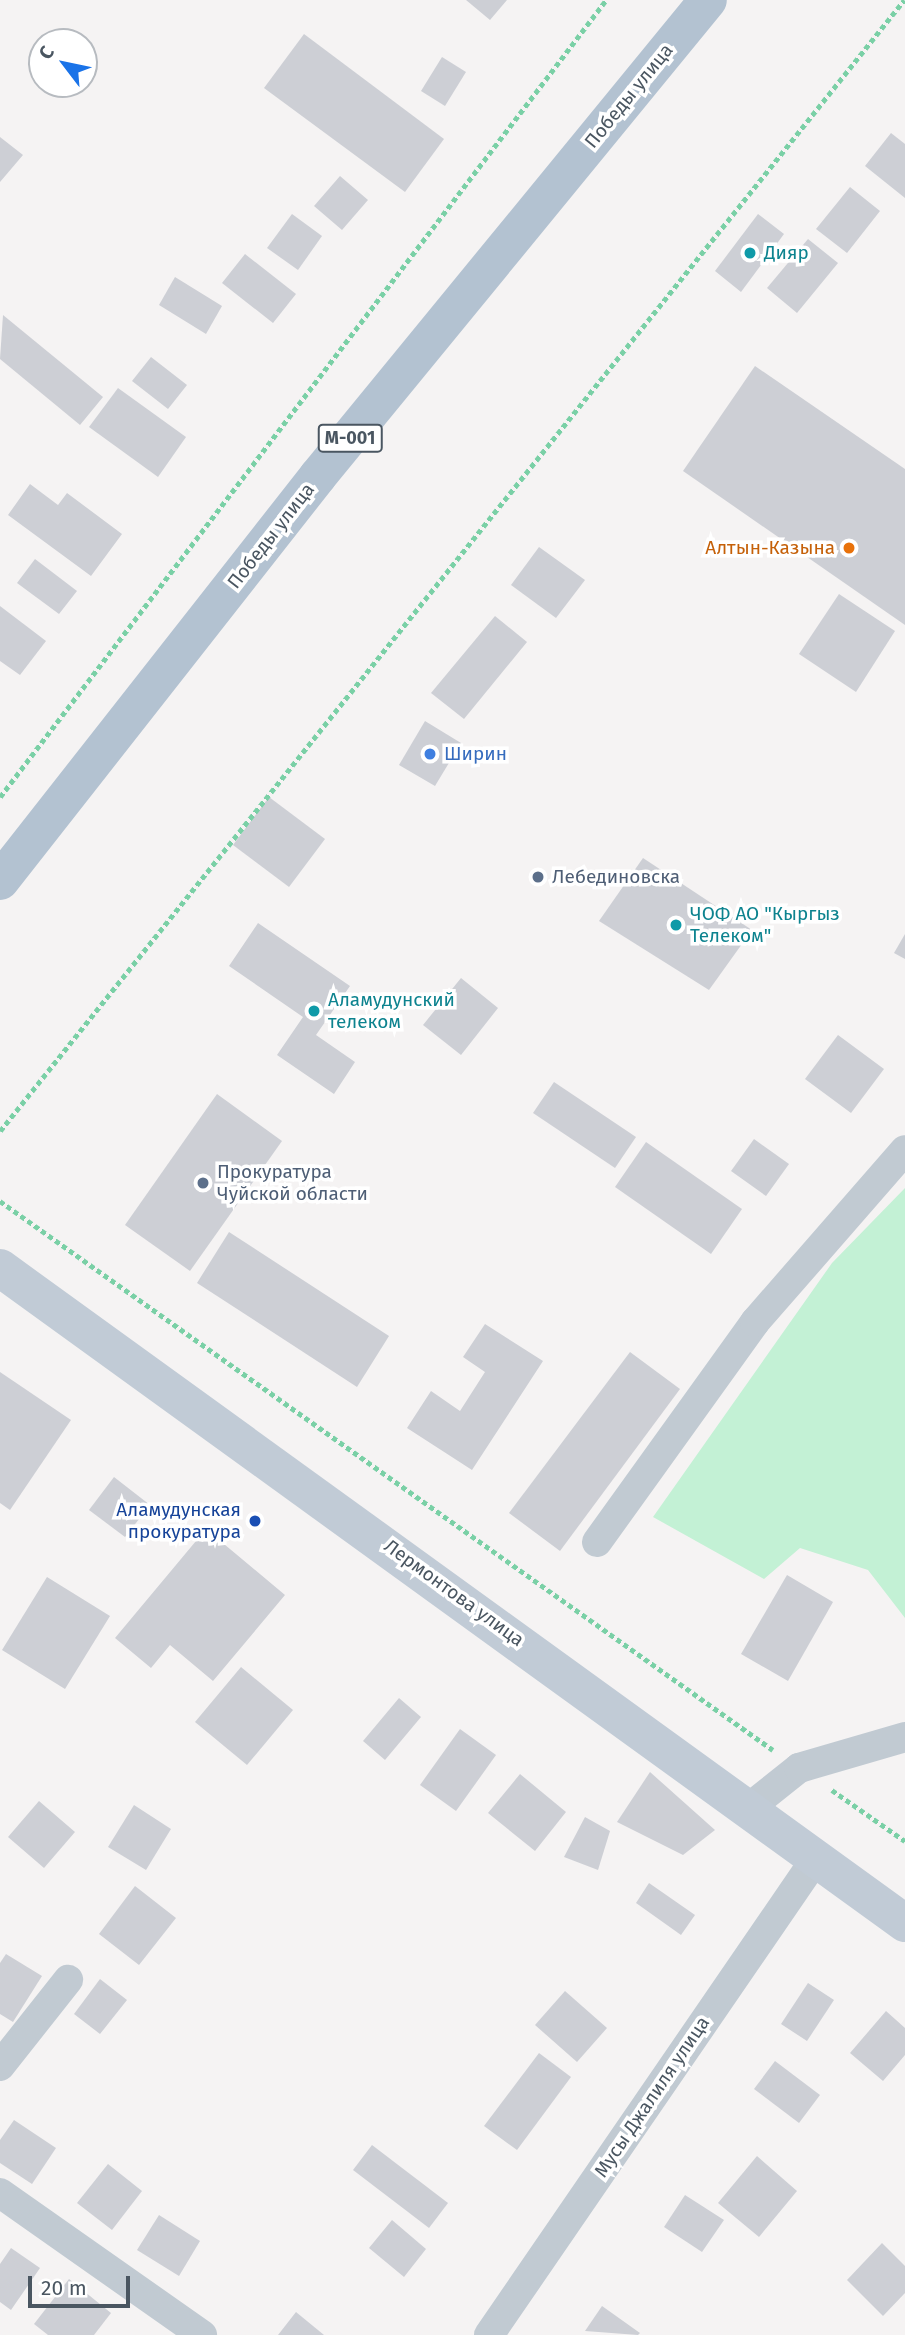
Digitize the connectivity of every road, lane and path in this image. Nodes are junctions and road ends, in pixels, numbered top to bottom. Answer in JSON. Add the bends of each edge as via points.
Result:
{"nodes":[{"id":1,"x":606,"y":0,"type":"edge"},
{"id":2,"x":708,"y":0,"type":"edge"},
{"id":3,"x":904,"y":0,"type":"edge"},
{"id":4,"x":0,"y":797,"type":"edge"},
{"id":5,"x":0,"y":881,"type":"edge"},
{"id":6,"x":0,"y":1131,"type":"edge"},
{"id":7,"x":905,"y":1150,"type":"edge"},
{"id":8,"x":0,"y":1201,"type":"edge"},
{"id":9,"x":0,"y":1268,"type":"edge"},
{"id":10,"x":597,"y":1542,"type":"dead end"},
{"id":11,"x":905,"y":1737,"type":"edge"},
{"id":12,"x":799,"y":1768,"type":"junction"},
{"id":13,"x":745,"y":1811,"type":"junction"},
{"id":14,"x":905,"y":1841,"type":"edge"},
{"id":15,"x":815,"y":1860,"type":"junction"},
{"id":16,"x":905,"y":1923,"type":"edge"},
{"id":17,"x":68,"y":1980,"type":"dead end"},
{"id":18,"x":0,"y":2066,"type":"edge"},
{"id":19,"x":0,"y":2193,"type":"edge"},
{"id":20,"x":202,"y":2335,"type":"edge"},
{"id":21,"x":489,"y":2335,"type":"edge"}],
"edges":[{"from":1,"to":4,"type":"path"},
{"from":2,"to":5,"type":"main road","name":"Победы улица","number":"М-001","via":[[318,476]]},
{"from":3,"to":6,"type":"path"},
{"from":7,"to":10,"type":"street","via":[[755,1322]]},
{"from":8,"to":12,"type":"path"},
{"from":9,"to":13,"type":"main road","name":"Лермонтова улица","via":[[558,1667]]},
{"from":11,"to":12,"type":"street"},
{"from":12,"to":13,"type":"street"},
{"from":12,"to":14,"type":"path"},
{"from":13,"to":15,"type":"main road","name":"Лермонтова улица"},
{"from":15,"to":16,"type":"main road","name":"Лермонтова улица"},
{"from":15,"to":21,"type":"street","name":"Мусы Джалиля улица"},
{"from":17,"to":18,"type":"street"},
{"from":19,"to":20,"type":"street"}]}
